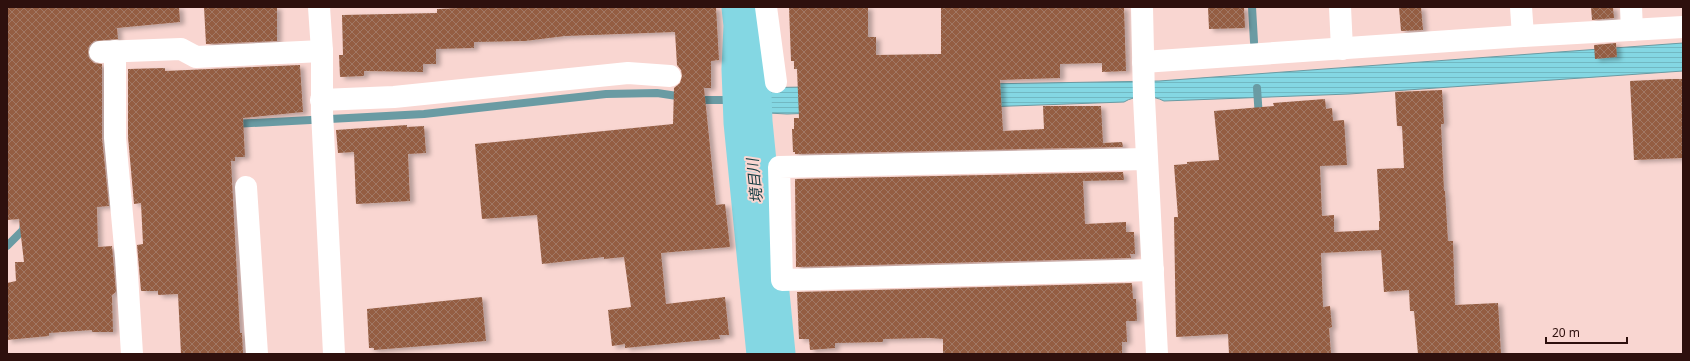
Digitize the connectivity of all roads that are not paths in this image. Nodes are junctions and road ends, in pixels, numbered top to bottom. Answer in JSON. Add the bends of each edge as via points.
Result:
{"nodes":[{"id":1,"x":319,"y":7,"type":"edge"},
{"id":2,"x":766,"y":7,"type":"edge"},
{"id":3,"x":1142,"y":7,"type":"edge"},
{"id":4,"x":1340,"y":7,"type":"edge"},
{"id":5,"x":1521,"y":7,"type":"edge"},
{"id":6,"x":1631,"y":7,"type":"edge"},
{"id":7,"x":1683,"y":27,"type":"edge"},
{"id":8,"x":1632,"y":30,"type":"junction"},
{"id":9,"x":1523,"y":36,"type":"junction"},
{"id":10,"x":1342,"y":49,"type":"junction"},
{"id":11,"x":322,"y":51,"type":"junction"},
{"id":12,"x":670,"y":76,"type":"dead end"},
{"id":13,"x":1143,"y":80,"type":"junction"},
{"id":14,"x":776,"y":82,"type":"dead end"},
{"id":15,"x":322,"y":113,"type":"junction"},
{"id":16,"x":1147,"y":159,"type":"junction"},
{"id":17,"x":246,"y":187,"type":"dead end"},
{"id":18,"x":1153,"y":270,"type":"junction"},
{"id":19,"x":132,"y":354,"type":"edge"},
{"id":20,"x":257,"y":354,"type":"edge"},
{"id":21,"x":334,"y":354,"type":"edge"},
{"id":22,"x":1157,"y":354,"type":"edge"}],
"edges":[{"from":1,"to":11,"type":"street"},
{"from":2,"to":14,"type":"street"},
{"from":3,"to":13,"type":"street"},
{"from":4,"to":10,"type":"street"},
{"from":5,"to":9,"type":"street"},
{"from":6,"to":8,"type":"street"},
{"from":7,"to":8,"type":"street"},
{"from":8,"to":9,"type":"street"},
{"from":9,"to":10,"type":"street"},
{"from":10,"to":13,"type":"street"},
{"from":11,"to":15,"type":"street"},
{"from":11,"to":19,"type":"street","via":[[196,57],[181,49],[107,52]]},
{"from":12,"to":15,"type":"street","via":[[628,73],[394,97]]},
{"from":13,"to":16,"type":"street"},
{"from":15,"to":21,"type":"street"},
{"from":16,"to":18,"type":"street"},
{"from":16,"to":18,"type":"street","via":[[779,167],[782,280]]},
{"from":17,"to":20,"type":"street"},
{"from":18,"to":22,"type":"street"}]}
